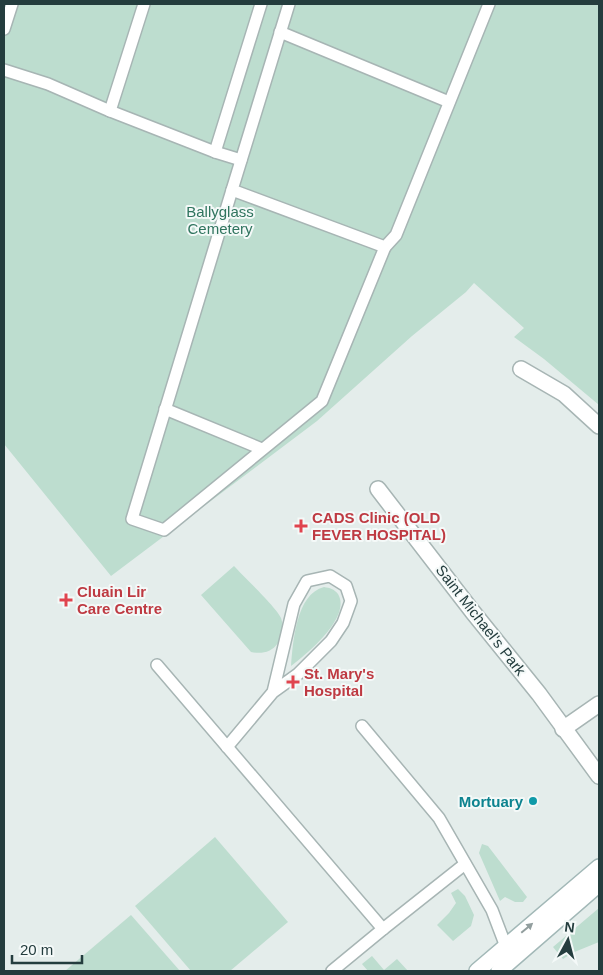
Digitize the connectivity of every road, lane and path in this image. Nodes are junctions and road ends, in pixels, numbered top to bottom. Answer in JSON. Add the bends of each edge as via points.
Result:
{"nodes":[{"id":1,"x":12,"y":4,"type":"edge"},
{"id":2,"x":144,"y":4,"type":"edge"},
{"id":3,"x":261,"y":4,"type":"edge"},
{"id":4,"x":289,"y":4,"type":"edge"},
{"id":5,"x":490,"y":4,"type":"edge"},
{"id":6,"x":4,"y":29,"type":"edge"},
{"id":7,"x":280,"y":32,"type":"junction"},
{"id":8,"x":4,"y":70,"type":"edge"},
{"id":9,"x":449,"y":102,"type":"junction"},
{"id":10,"x":110,"y":111,"type":"junction"},
{"id":11,"x":215,"y":152,"type":"junction"},
{"id":12,"x":241,"y":160,"type":"junction"},
{"id":13,"x":232,"y":190,"type":"junction"},
{"id":14,"x":384,"y":247,"type":"junction"},
{"id":15,"x":521,"y":369,"type":"dead end"},
{"id":16,"x":165,"y":410,"type":"junction"},
{"id":17,"x":599,"y":426,"type":"edge"},
{"id":18,"x":262,"y":449,"type":"junction"},
{"id":19,"x":378,"y":489,"type":"dead end"},
{"id":20,"x":157,"y":665,"type":"dead end"},
{"id":21,"x":273,"y":692,"type":"junction"},
{"id":22,"x":599,"y":704,"type":"edge"},
{"id":23,"x":362,"y":726,"type":"dead end"},
{"id":24,"x":564,"y":729,"type":"junction"},
{"id":25,"x":227,"y":747,"type":"junction"},
{"id":26,"x":599,"y":776,"type":"edge"},
{"id":27,"x":466,"y":864,"type":"junction"},
{"id":28,"x":599,"y":867,"type":"edge"},
{"id":29,"x":599,"y":884,"type":"edge"},
{"id":30,"x":383,"y":929,"type":"junction"},
{"id":31,"x":506,"y":946,"type":"junction"},
{"id":32,"x":512,"y":960,"type":"junction"},
{"id":33,"x":332,"y":971,"type":"edge"},
{"id":34,"x":477,"y":971,"type":"edge"},
{"id":35,"x":499,"y":971,"type":"edge"}],
"edges":[{"from":1,"to":6,"type":"lane"},
{"from":2,"to":10,"type":"lane"},
{"from":3,"to":11,"type":"lane"},
{"from":4,"to":7,"type":"lane"},
{"from":5,"to":9,"type":"lane"},
{"from":7,"to":9,"type":"lane"},
{"from":7,"to":12,"type":"lane"},
{"from":8,"to":10,"type":"lane","via":[[48,84]]},
{"from":9,"to":14,"type":"lane","via":[[396,235]]},
{"from":10,"to":11,"type":"lane"},
{"from":11,"to":12,"type":"lane"},
{"from":12,"to":13,"type":"lane"},
{"from":13,"to":14,"type":"lane"},
{"from":13,"to":16,"type":"lane"},
{"from":14,"to":18,"type":"lane","via":[[322,401]]},
{"from":15,"to":17,"type":"street","via":[[564,394]]},
{"from":16,"to":18,"type":"lane"},
{"from":16,"to":18,"type":"lane","via":[[132,519],[164,530]]},
{"from":19,"to":24,"type":"street","name":"Saint Michael's Park"},
{"from":20,"to":25,"type":"lane"},
{"from":21,"to":21,"type":"lane","via":[[294,604],[307,581],[330,576],[346,586],[351,601],[343,624],[298,674]]},
{"from":21,"to":25,"type":"lane"},
{"from":22,"to":24,"type":"street"},
{"from":23,"to":27,"type":"lane","via":[[439,818]]},
{"from":24,"to":26,"type":"street","name":"Saint Michael's Park"},
{"from":25,"to":30,"type":"lane"},
{"from":27,"to":30,"type":"lane"},
{"from":27,"to":31,"type":"lane","via":[[492,910]]},
{"from":31,"to":28,"type":"street","one_way":true},
{"from":29,"to":32,"type":"street"},
{"from":30,"to":33,"type":"lane"},
{"from":31,"to":32,"type":"lane"},
{"from":31,"to":34,"type":"street"},
{"from":32,"to":35,"type":"street"}]}
